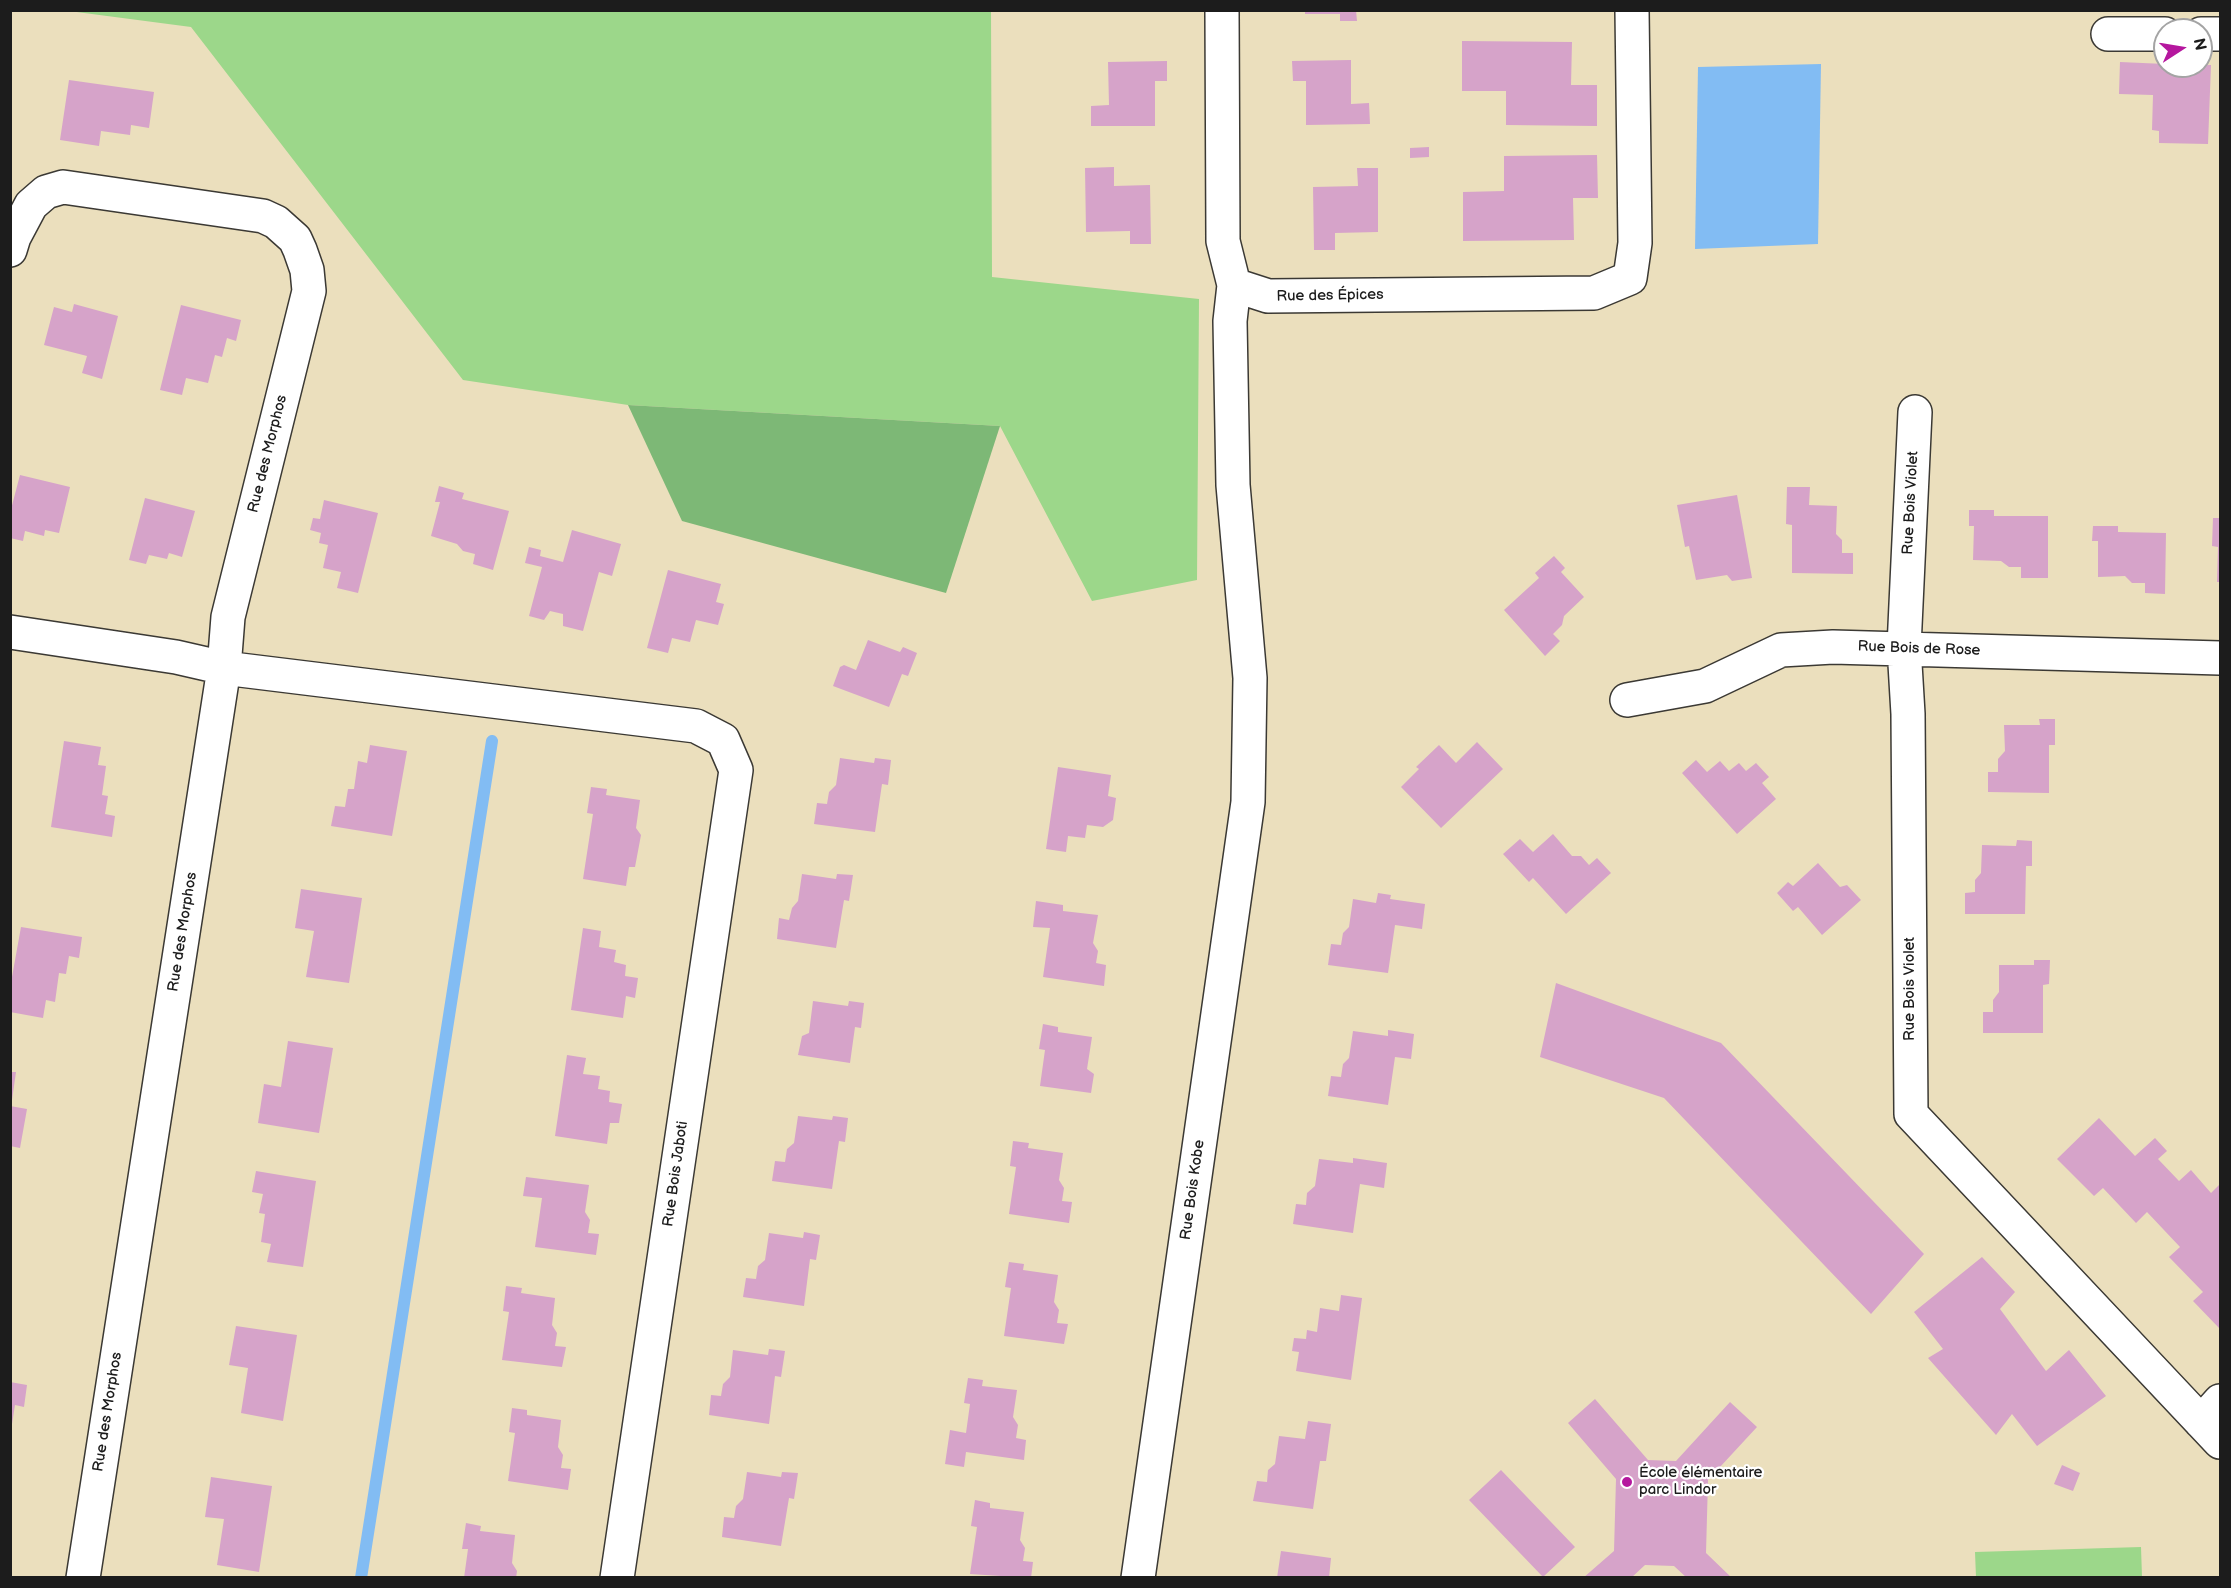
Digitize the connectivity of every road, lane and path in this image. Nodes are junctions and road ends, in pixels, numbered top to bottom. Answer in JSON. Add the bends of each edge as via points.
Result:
{"nodes":[{"id":1,"x":1222,"y":10,"type":"edge"},
{"id":2,"x":1632,"y":10,"type":"edge"},
{"id":3,"x":2108,"y":34,"type":"dead end"},
{"id":4,"x":2153,"y":34,"type":"edge"},
{"id":5,"x":10,"y":250,"type":"edge"},
{"id":6,"x":1234,"y":285,"type":"junction"},
{"id":7,"x":1916,"y":412,"type":"dead end"},
{"id":8,"x":10,"y":632,"type":"edge"},
{"id":9,"x":1904,"y":647,"type":"junction"},
{"id":10,"x":2220,"y":658,"type":"edge"},
{"id":11,"x":224,"y":668,"type":"junction"},
{"id":12,"x":1627,"y":700,"type":"dead end"},
{"id":13,"x":2214,"y":1422,"type":"edge"},
{"id":14,"x":83,"y":1578,"type":"edge"},
{"id":15,"x":617,"y":1578,"type":"edge"},
{"id":16,"x":1138,"y":1578,"type":"edge"}],
"edges":[{"from":1,"to":6,"type":"street","via":[[1223,241]]},
{"from":2,"to":6,"type":"street","name":"Rue des Épices","via":[[1635,243],[1630,278],[1594,293],[1268,296]]},
{"from":3,"to":4,"type":"street"},
{"from":5,"to":11,"type":"street","name":"Rue des Morphos","via":[[31,205],[46,192],[63,187],[263,216],[295,239],[307,270],[309,291],[228,617]]},
{"from":6,"to":16,"type":"street","name":"Rue Bois Kobe","via":[[1230,321],[1233,485],[1250,678],[1248,802]]},
{"from":7,"to":9,"type":"street","name":"Rue Bois Violet"},
{"from":8,"to":11,"type":"street"},
{"from":9,"to":10,"type":"street","name":"Rue Bois de Rose"},
{"from":9,"to":12,"type":"street","name":"Rue Bois de Rose","via":[[1780,650],[1705,686]]},
{"from":9,"to":13,"type":"street","name":"Rue Bois Violet","via":[[1911,1114]]},
{"from":11,"to":14,"type":"street","name":"Rue des Morphos"},
{"from":11,"to":15,"type":"street","name":"Rue Bois Jaboti","via":[[696,726],[723,740],[736,770]]}]}
